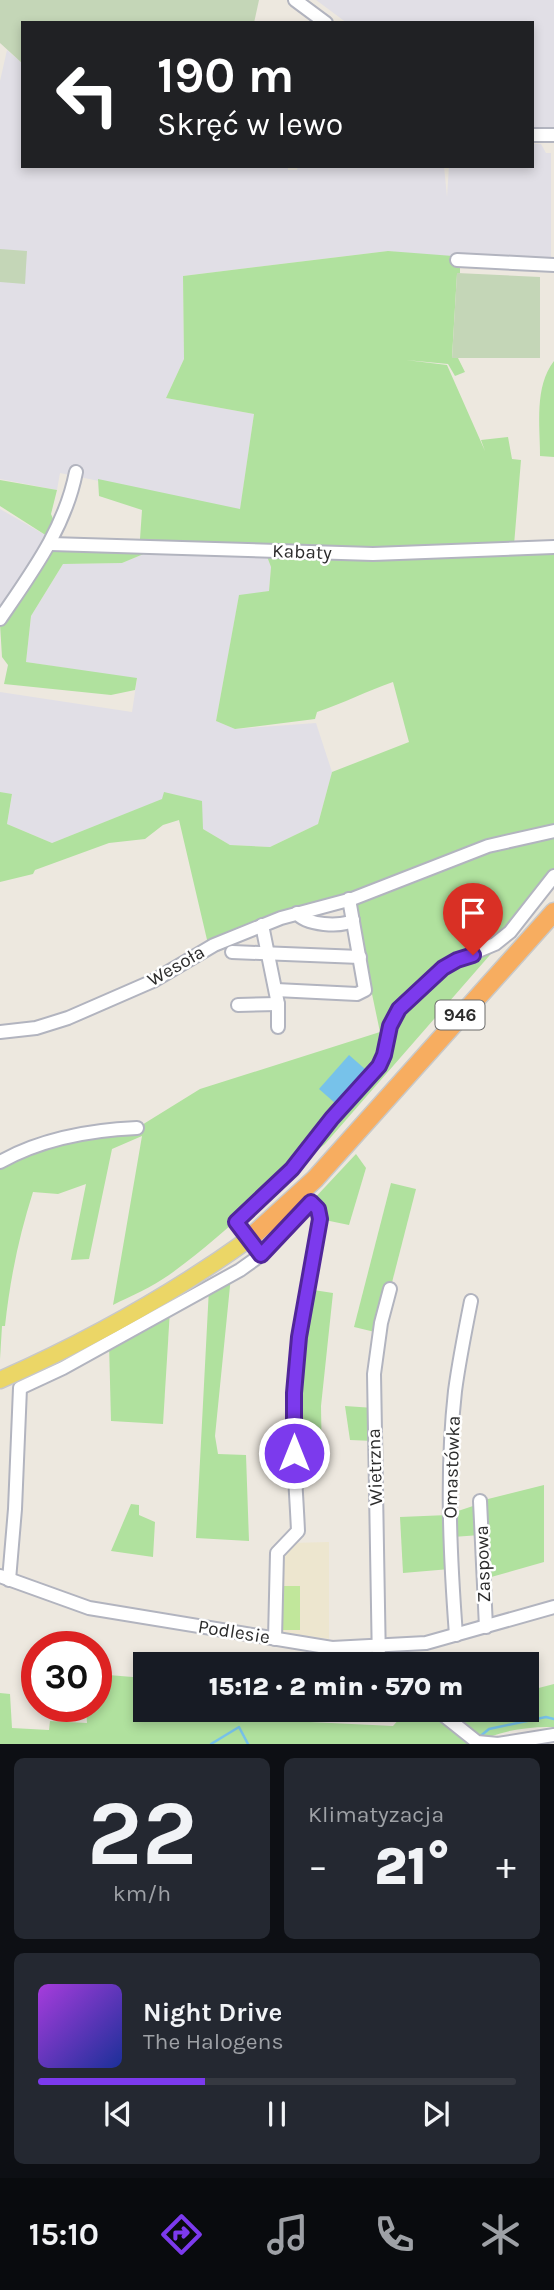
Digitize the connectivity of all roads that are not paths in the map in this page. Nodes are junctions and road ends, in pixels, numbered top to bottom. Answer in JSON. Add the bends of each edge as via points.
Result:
{"nodes":[{"id":1,"x":295,"y":0,"type":"edge"},
{"id":2,"x":323,"y":21,"type":"edge"},
{"id":3,"x":534,"y":135,"type":"edge"},
{"id":4,"x":554,"y":135,"type":"edge"},
{"id":5,"x":457,"y":260,"type":"dead end"},
{"id":6,"x":554,"y":265,"type":"edge"},
{"id":7,"x":76,"y":471,"type":"dead end"},
{"id":8,"x":51,"y":544,"type":"junction"},
{"id":9,"x":554,"y":547,"type":"edge"},
{"id":10,"x":0,"y":619,"type":"edge"},
{"id":11,"x":554,"y":831,"type":"edge"},
{"id":12,"x":554,"y":876,"type":"edge"},
{"id":13,"x":351,"y":899,"type":"junction"},
{"id":14,"x":554,"y":912,"type":"edge"},
{"id":15,"x":297,"y":913,"type":"junction"},
{"id":16,"x":353,"y":920,"type":"junction"},
{"id":17,"x":262,"y":925,"type":"junction"},
{"id":18,"x":232,"y":952,"type":"dead end"},
{"id":19,"x":269,"y":952,"type":"junction"},
{"id":20,"x":360,"y":957,"type":"junction"},
{"id":21,"x":276,"y":990,"type":"junction"},
{"id":22,"x":238,"y":1004,"type":"dead end"},
{"id":23,"x":278,"y":1004,"type":"junction"},
{"id":24,"x":278,"y":1027,"type":"dead end"},
{"id":25,"x":0,"y":1032,"type":"edge"},
{"id":26,"x":137,"y":1128,"type":"dead end"},
{"id":27,"x":0,"y":1162,"type":"edge"},
{"id":28,"x":249,"y":1239,"type":"junction"},
{"id":29,"x":261,"y":1255,"type":"junction"},
{"id":30,"x":390,"y":1289,"type":"dead end"},
{"id":31,"x":471,"y":1301,"type":"dead end"},
{"id":32,"x":0,"y":1380,"type":"edge"},
{"id":33,"x":480,"y":1501,"type":"dead end"},
{"id":34,"x":5,"y":1578,"type":"edge"},
{"id":35,"x":554,"y":1607,"type":"edge"},
{"id":36,"x":486,"y":1627,"type":"junction"},
{"id":37,"x":456,"y":1635,"type":"junction"},
{"id":38,"x":275,"y":1639,"type":"junction"},
{"id":39,"x":378,"y":1647,"type":"junction"},
{"id":40,"x":378,"y":1652,"type":"edge"},
{"id":41,"x":452,"y":1722,"type":"edge"},
{"id":42,"x":554,"y":1735,"type":"edge"}],
"edges":[{"from":1,"to":2,"type":"street"},
{"from":3,"to":4,"type":"street"},
{"from":5,"to":6,"type":"street"},
{"from":7,"to":8,"type":"street"},
{"from":8,"to":9,"type":"street","name":"Kabaty","via":[[373,554]]},
{"from":8,"to":10,"type":"street"},
{"from":11,"to":13,"type":"street","name":"Wesoła","via":[[488,846]]},
{"from":12,"to":28,"type":"street","via":[[510,932],[443,968],[399,1009],[379,1066],[292,1169],[236,1222]]},
{"from":13,"to":15,"type":"street","name":"Wesoła"},
{"from":13,"to":16,"type":"street"},
{"from":14,"to":28,"type":"highway","number":"946","via":[[315,1179]]},
{"from":15,"to":16,"type":"street","via":[[304,920],[343,925]]},
{"from":15,"to":17,"type":"street","name":"Wesoła"},
{"from":16,"to":20,"type":"street"},
{"from":17,"to":19,"type":"street"},
{"from":17,"to":25,"type":"street","name":"Wesoła","via":[[68,1018]]},
{"from":18,"to":19,"type":"street"},
{"from":19,"to":20,"type":"street"},
{"from":19,"to":21,"type":"street"},
{"from":20,"to":21,"type":"street","via":[[362,993]]},
{"from":21,"to":23,"type":"street"},
{"from":22,"to":23,"type":"street"},
{"from":23,"to":24,"type":"street"},
{"from":26,"to":27,"type":"street","via":[[104,1129],[25,1148]]},
{"from":28,"to":29,"type":"street"},
{"from":28,"to":32,"type":"main road","number":"946","via":[[145,1308]]},
{"from":29,"to":34,"type":"street","via":[[170,1310],[20,1388],[15,1509]]},
{"from":29,"to":38,"type":"street","via":[[311,1202],[318,1209],[294,1393],[299,1531],[277,1553]]},
{"from":30,"to":39,"type":"street","name":"Wietrzna","via":[[373,1374]]},
{"from":31,"to":37,"type":"street","name":"Omastówka","via":[[455,1393],[450,1524]]},
{"from":33,"to":36,"type":"street","name":"Zaspowa"},
{"from":34,"to":38,"type":"street","name":"Podlesie","via":[[89,1608]]},
{"from":35,"to":36,"type":"street","name":"Podlesie"},
{"from":36,"to":37,"type":"street","name":"Podlesie"},
{"from":37,"to":39,"type":"street","name":"Podlesie"},
{"from":38,"to":39,"type":"street","name":"Podlesie","via":[[332,1648]]},
{"from":39,"to":40,"type":"street","name":"Wietrzna"},
{"from":41,"to":42,"type":"street","via":[[474,1740],[498,1744]]}]}
